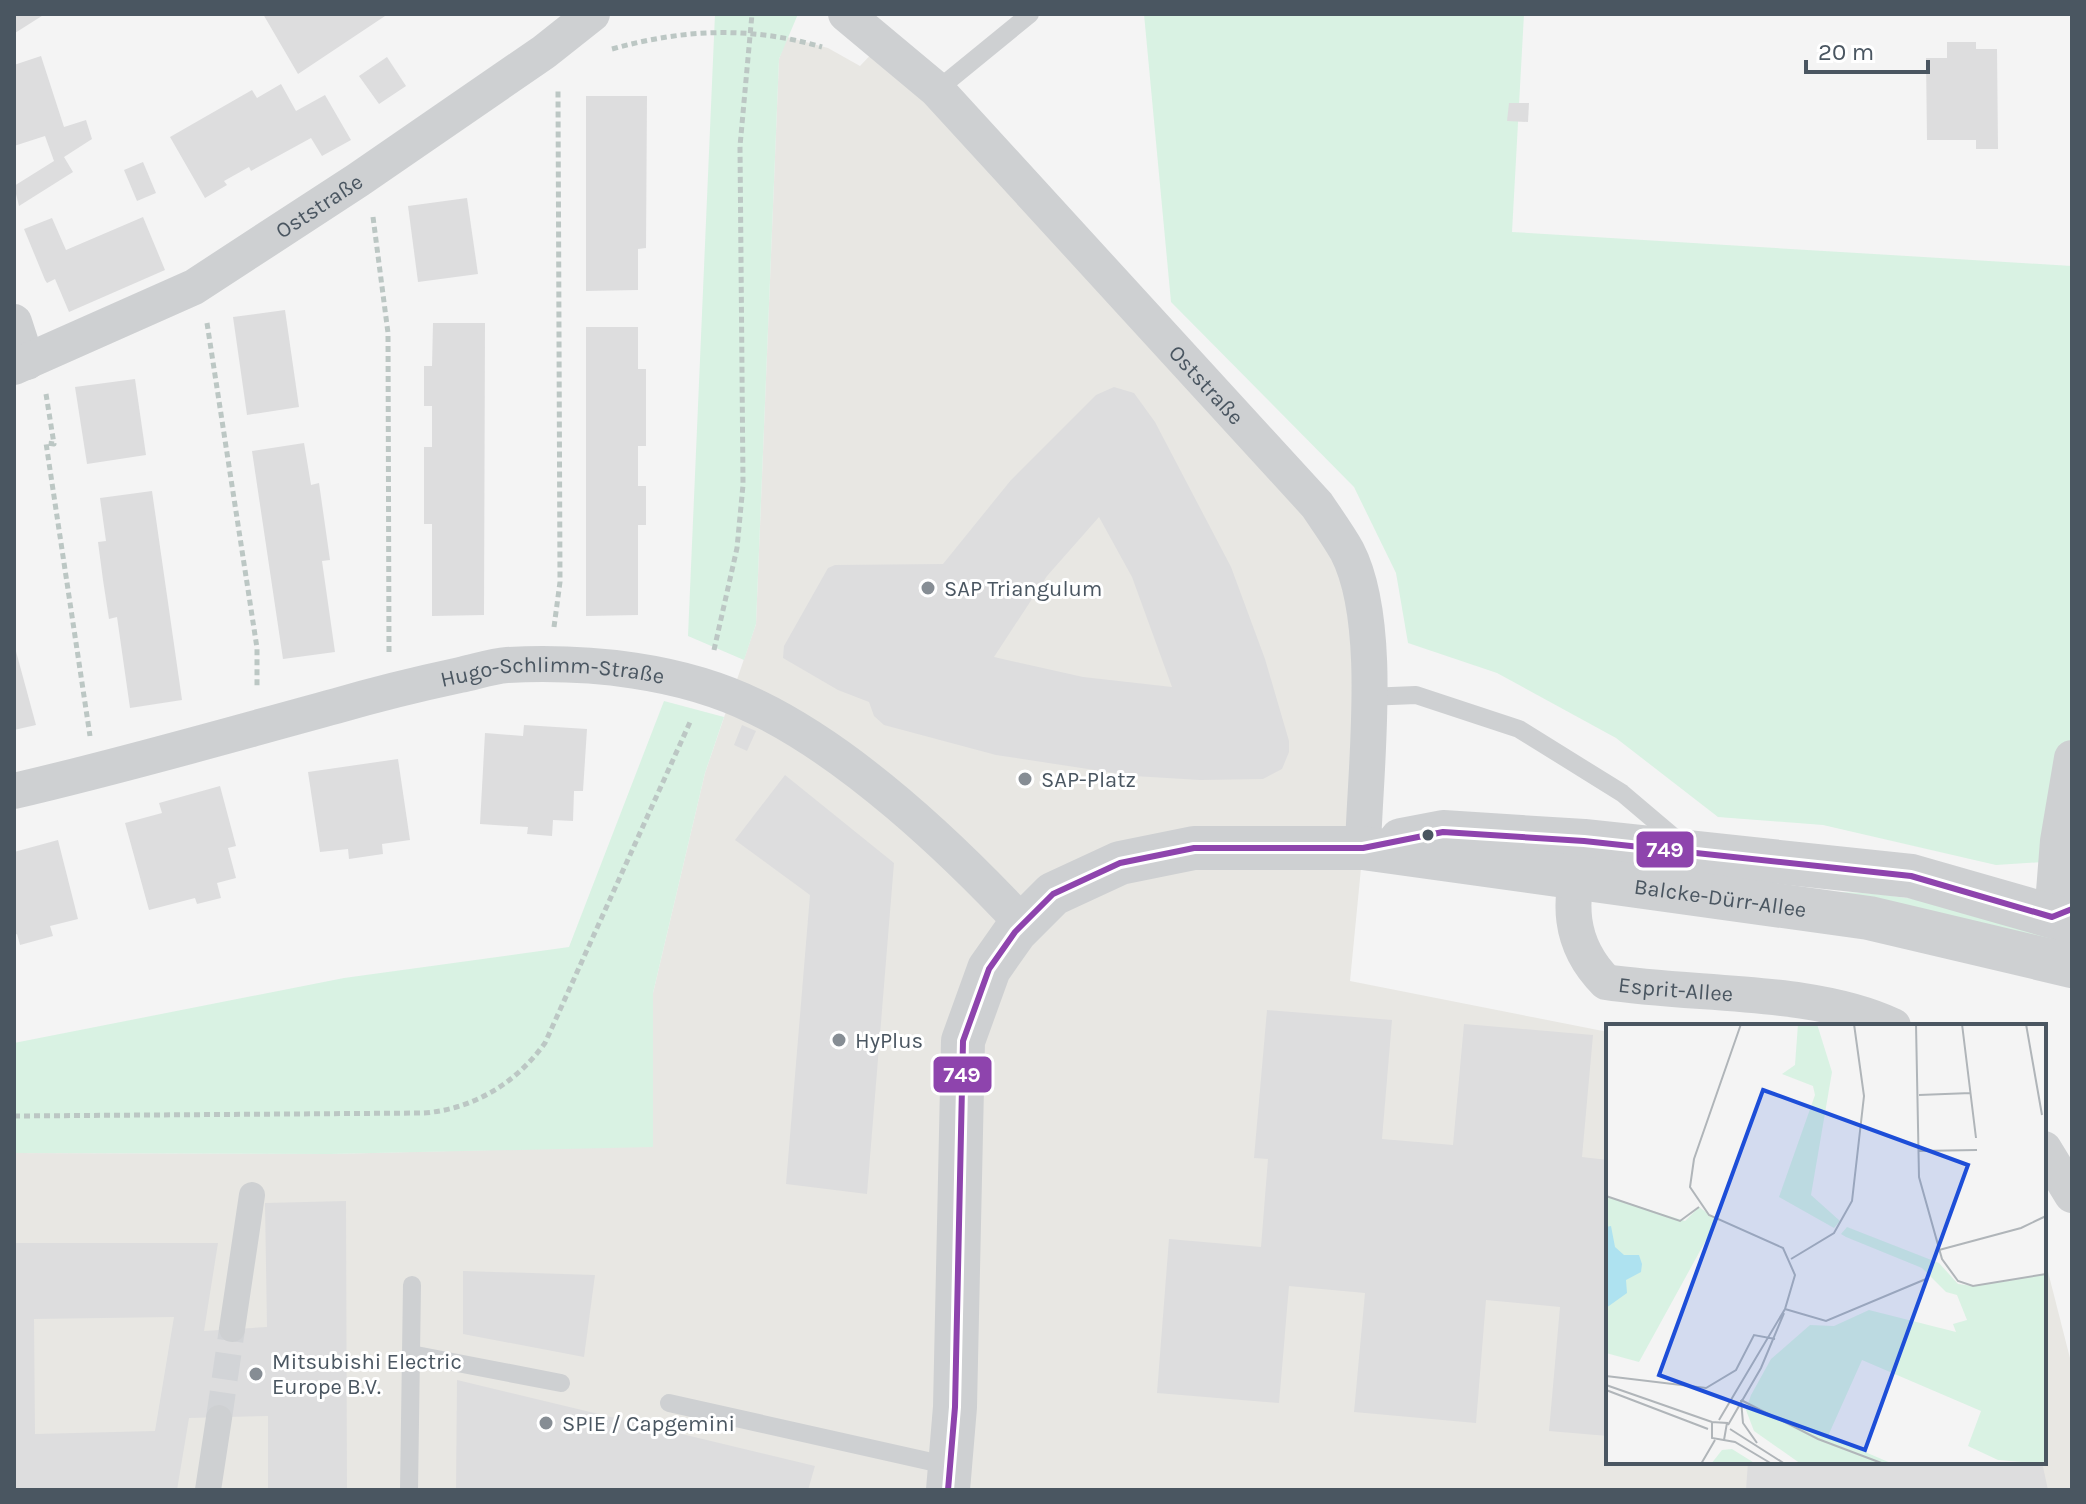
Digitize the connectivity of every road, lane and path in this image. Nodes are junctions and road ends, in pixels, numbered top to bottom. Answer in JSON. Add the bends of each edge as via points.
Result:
{"nodes":[{"id":1,"x":592,"y":14,"type":"edge"},
{"id":2,"x":752,"y":14,"type":"edge"},
{"id":3,"x":846,"y":14,"type":"edge"},
{"id":4,"x":1030,"y":14,"type":"edge"},
{"id":5,"x":750,"y":32,"type":"junction"},
{"id":6,"x":828,"y":48,"type":"dead end"},
{"id":7,"x":544,"y":52,"type":"junction"},
{"id":8,"x":604,"y":52,"type":"dead end"},
{"id":9,"x":937,"y":90,"type":"junction"},
{"id":10,"x":358,"y":180,"type":"junction"},
{"id":11,"x":194,"y":287,"type":"junction"},
{"id":12,"x":14,"y":322,"type":"edge"},
{"id":13,"x":25,"y":362,"type":"edge"},
{"id":14,"x":553,"y":632,"type":"dead end"},
{"id":15,"x":389,"y":658,"type":"dead end"},
{"id":16,"x":705,"y":687,"type":"junction"},
{"id":17,"x":257,"y":690,"type":"dead end"},
{"id":18,"x":1367,"y":697,"type":"junction"},
{"id":19,"x":91,"y":746,"type":"dead end"},
{"id":20,"x":2072,"y":758,"type":"edge"},
{"id":21,"x":14,"y":791,"type":"edge"},
{"id":22,"x":1363,"y":848,"type":"junction"},
{"id":23,"x":1696,"y":855,"type":"junction"},
{"id":24,"x":1580,"y":859,"type":"junction"},
{"id":25,"x":2065,"y":916,"type":"edge"},
{"id":26,"x":1023,"y":924,"type":"junction"},
{"id":27,"x":2072,"y":966,"type":"edge"},
{"id":28,"x":1889,"y":1024,"type":"edge"},
{"id":29,"x":14,"y":1116,"type":"edge"},
{"id":30,"x":2046,"y":1152,"type":"edge"},
{"id":31,"x":252,"y":1195,"type":"dead end"},
{"id":32,"x":2072,"y":1195,"type":"edge"},
{"id":33,"x":412,"y":1285,"type":"dead end"},
{"id":34,"x":232,"y":1329,"type":"tunnel mouth"},
{"id":35,"x":411,"y":1354,"type":"junction"},
{"id":36,"x":561,"y":1383,"type":"dead end"},
{"id":37,"x":669,"y":1403,"type":"dead end"},
{"id":38,"x":219,"y":1418,"type":"tunnel mouth"},
{"id":39,"x":949,"y":1478,"type":"edge"},
{"id":40,"x":208,"y":1490,"type":"edge"},
{"id":41,"x":409,"y":1490,"type":"edge"}],
"edges":[{"from":1,"to":7,"type":"street","name":"Oststraße"},
{"from":2,"to":5,"type":"path"},
{"from":3,"to":9,"type":"street","name":"Oststraße"},
{"from":4,"to":9,"type":"lane"},
{"from":5,"to":6,"type":"path"},
{"from":5,"to":8,"type":"path","via":[[694,32]]},
{"from":5,"to":16,"type":"path","via":[[740,146],[743,485],[737,548]]},
{"from":7,"to":10,"type":"street","name":"Oststraße"},
{"from":7,"to":14,"type":"path","via":[[558,67],[560,582]]},
{"from":9,"to":18,"type":"street","name":"Oststraße","via":[[1317,505],[1348,553],[1361,591]]},
{"from":10,"to":11,"type":"street","name":"Oststraße"},
{"from":10,"to":15,"type":"path","via":[[371,206],[388,333]]},
{"from":11,"to":13,"type":"street","name":"Oststraße"},
{"from":11,"to":17,"type":"path","via":[[208,326],[257,648]]},
{"from":12,"to":13,"type":"street"},
{"from":13,"to":19,"type":"path","via":[[43,378],[54,444],[46,443]]},
{"from":16,"to":21,"type":"street","name":"Hugo-Schlimm-Straße","via":[[641,672],[505,665]]},
{"from":16,"to":26,"type":"street","name":"Hugo-Schlimm-Straße","via":[[756,706],[859,775],[961,860]]},
{"from":16,"to":29,"type":"path","via":[[558,1018],[531,1061],[513,1078],[462,1106],[424,1113]]},
{"from":18,"to":22,"type":"street","name":"Oststraße"},
{"from":18,"to":23,"type":"lane","via":[[1416,695],[1519,729],[1622,793]]},
{"from":20,"to":25,"type":"street","via":[[2058,841]]},
{"from":22,"to":24,"type":"street","name":"Balcke-Dürr-Allee","via":[[1448,863]]},
{"from":22,"to":26,"type":"street","name":"Balcke-Dürr-Allee","via":[[1194,848],[1147,856],[1053,894]]},
{"from":23,"to":24,"type":"street","name":"Balcke-Dürr-Allee"},
{"from":23,"to":25,"type":"street","name":"Balcke-Dürr-Allee","via":[[1911,876]]},
{"from":24,"to":27,"type":"street","name":"Balcke-Dürr-Allee"},
{"from":24,"to":28,"type":"street","name":"Esprit-Allee","via":[[1574,927],[1587,963],[1606,982],[1819,1004]]},
{"from":26,"to":39,"type":"street","name":"Balcke-Dürr-Allee","via":[[989,969],[963,1041]]},
{"from":30,"to":32,"type":"street"},
{"from":31,"to":34,"type":"street"},
{"from":33,"to":35,"type":"lane"},
{"from":35,"to":36,"type":"lane"},
{"from":35,"to":41,"type":"lane"},
{"from":37,"to":39,"type":"lane"},
{"from":38,"to":40,"type":"street"}]}
